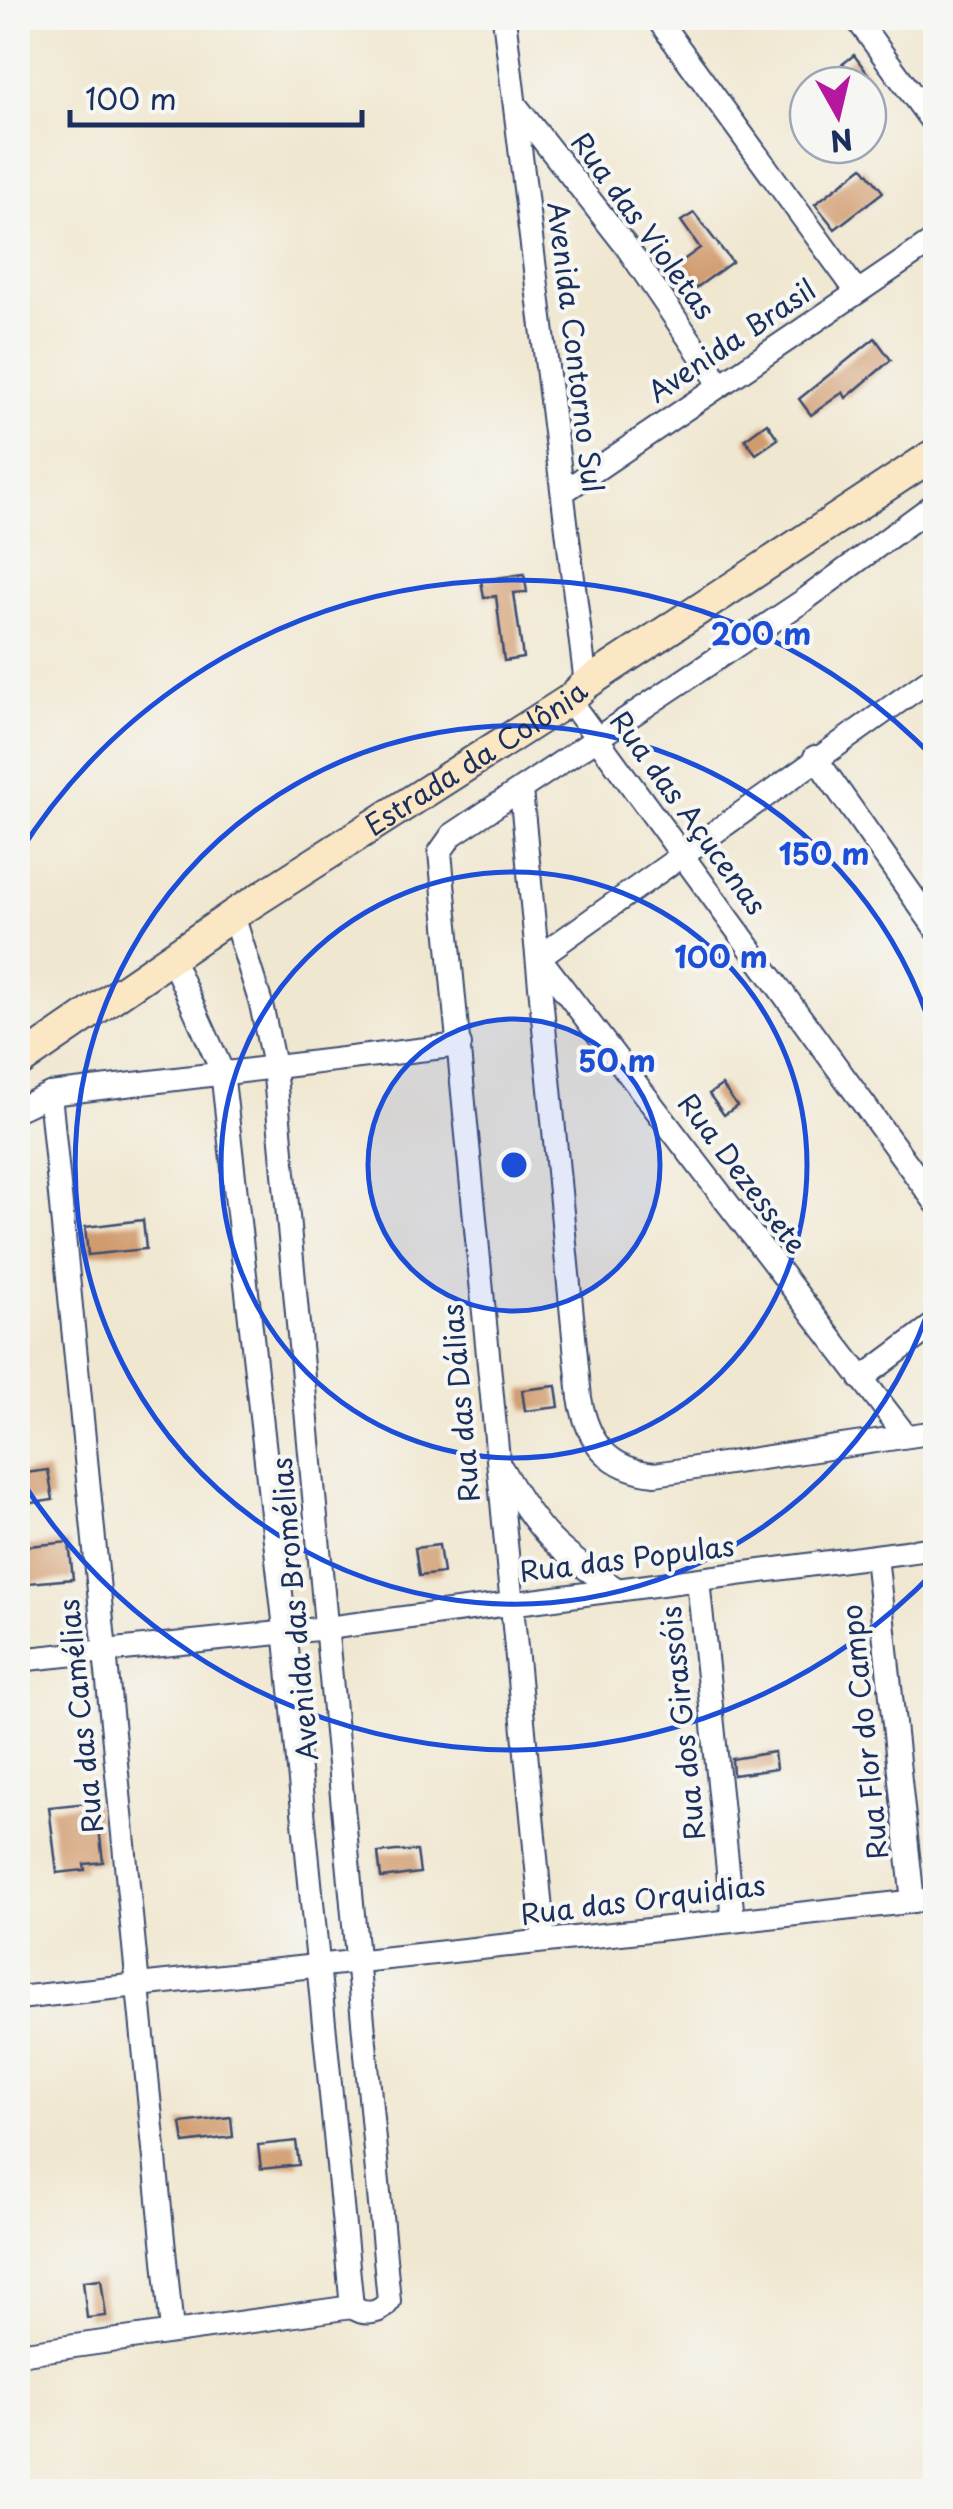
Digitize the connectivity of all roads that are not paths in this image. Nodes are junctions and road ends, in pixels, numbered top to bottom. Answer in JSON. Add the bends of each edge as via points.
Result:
{"nodes":[{"id":1,"x":504,"y":18,"type":"edge"},
{"id":2,"x":657,"y":18,"type":"edge"},
{"id":3,"x":856,"y":18,"type":"edge"},
{"id":4,"x":515,"y":104,"type":"junction"},
{"id":5,"x":936,"y":127,"type":"edge"},
{"id":6,"x":936,"y":240,"type":"edge"},
{"id":7,"x":857,"y":292,"type":"junction"},
{"id":8,"x":720,"y":384,"type":"junction"},
{"id":9,"x":936,"y":453,"type":"edge"},
{"id":10,"x":563,"y":492,"type":"junction"},
{"id":11,"x":936,"y":503,"type":"edge"},
{"id":12,"x":936,"y":674,"type":"edge"},
{"id":13,"x":577,"y":692,"type":"junction"},
{"id":14,"x":597,"y":742,"type":"junction"},
{"id":15,"x":815,"y":756,"type":"junction"},
{"id":16,"x":521,"y":790,"type":"junction"},
{"id":17,"x":680,"y":853,"type":"junction"},
{"id":18,"x":233,"y":916,"type":"junction"},
{"id":19,"x":936,"y":929,"type":"edge"},
{"id":20,"x":539,"y":956,"type":"junction"},
{"id":21,"x":171,"y":957,"type":"junction"},
{"id":22,"x":460,"y":1045,"type":"junction"},
{"id":23,"x":18,"y":1063,"type":"edge"},
{"id":24,"x":274,"y":1066,"type":"junction"},
{"id":25,"x":222,"y":1071,"type":"junction"},
{"id":26,"x":50,"y":1094,"type":"junction"},
{"id":27,"x":18,"y":1109,"type":"edge"},
{"id":28,"x":936,"y":1203,"type":"edge"},
{"id":29,"x":936,"y":1324,"type":"edge"},
{"id":30,"x":861,"y":1380,"type":"junction"},
{"id":31,"x":936,"y":1432,"type":"edge"},
{"id":32,"x":906,"y":1436,"type":"junction"},
{"id":33,"x":496,"y":1460,"type":"junction"},
{"id":34,"x":936,"y":1548,"type":"edge"},
{"id":35,"x":876,"y":1556,"type":"junction"},
{"id":36,"x":698,"y":1580,"type":"junction"},
{"id":37,"x":618,"y":1590,"type":"junction"},
{"id":38,"x":510,"y":1604,"type":"junction"},
{"id":39,"x":327,"y":1628,"type":"junction"},
{"id":40,"x":285,"y":1630,"type":"junction"},
{"id":41,"x":104,"y":1650,"type":"junction"},
{"id":42,"x":18,"y":1660,"type":"edge"},
{"id":43,"x":924,"y":1900,"type":"edge"},
{"id":44,"x":733,"y":1919,"type":"junction"},
{"id":45,"x":544,"y":1941,"type":"junction"},
{"id":46,"x":358,"y":1964,"type":"junction"},
{"id":47,"x":318,"y":1968,"type":"junction"},
{"id":48,"x":140,"y":1986,"type":"junction"},
{"id":49,"x":18,"y":1998,"type":"edge"},
{"id":50,"x":352,"y":2308,"type":"junction"},
{"id":51,"x":172,"y":2332,"type":"junction"},
{"id":52,"x":18,"y":2354,"type":"edge"}],
"edges":[{"from":1,"to":4,"type":"street","name":"Avenida Contorno Sul"},
{"from":2,"to":7,"type":"street"},
{"from":3,"to":5,"type":"street"},
{"from":4,"to":8,"type":"street","name":"Rua das Violetas","via":[[626,246]]},
{"from":4,"to":10,"type":"street","name":"Avenida Contorno Sul"},
{"from":6,"to":7,"type":"street","name":"Avenida Brasil"},
{"from":7,"to":8,"type":"street","name":"Avenida Brasil"},
{"from":8,"to":10,"type":"street","name":"Avenida Brasil"},
{"from":9,"to":13,"type":"main road","name":"Estrada da Colônia"},
{"from":10,"to":13,"type":"street","name":"Avenida Contorno Sul"},
{"from":11,"to":14,"type":"street"},
{"from":12,"to":15,"type":"street"},
{"from":13,"to":14,"type":"street","name":"Rua das Açucenas"},
{"from":13,"to":18,"type":"main road","name":"Estrada da Colônia"},
{"from":14,"to":16,"type":"street"},
{"from":14,"to":17,"type":"street","name":"Rua das Açucenas"},
{"from":15,"to":17,"type":"street"},
{"from":15,"to":19,"type":"street"},
{"from":16,"to":20,"type":"street"},
{"from":16,"to":22,"type":"street","name":"Rua das Dálias","via":[[452,835],[439,860]]},
{"from":17,"to":20,"type":"street"},
{"from":17,"to":28,"type":"street","name":"Rua das Açucenas"},
{"from":18,"to":21,"type":"main road","name":"Estrada da Colônia"},
{"from":18,"to":24,"type":"street","name":"Avenida das Bromélias"},
{"from":20,"to":30,"type":"street","name":"Rua Dezessete"},
{"from":20,"to":32,"type":"street","via":[[580,1398],[597,1447],[610,1461],[655,1474]]},
{"from":21,"to":23,"type":"main road","name":"Estrada da Colônia"},
{"from":21,"to":25,"type":"street","name":"Avenida das Bromélias"},
{"from":22,"to":24,"type":"street"},
{"from":22,"to":33,"type":"street","name":"Rua das Dálias"},
{"from":24,"to":25,"type":"street"},
{"from":24,"to":39,"type":"street","name":"Avenida das Bromélias"},
{"from":25,"to":26,"type":"street"},
{"from":25,"to":40,"type":"street","name":"Avenida das Bromélias"},
{"from":26,"to":27,"type":"street"},
{"from":26,"to":41,"type":"street","name":"Rua das Camélias"},
{"from":29,"to":30,"type":"street"},
{"from":30,"to":32,"type":"street","name":"Rua Dezessete"},
{"from":31,"to":32,"type":"street"},
{"from":33,"to":37,"type":"street","via":[[536,1528]]},
{"from":33,"to":38,"type":"street","name":"Rua das Dálias"},
{"from":34,"to":35,"type":"street","name":"Rua das Populas"},
{"from":35,"to":36,"type":"street","name":"Rua das Populas"},
{"from":35,"to":43,"type":"street","name":"Rua Flor do Campo"},
{"from":36,"to":37,"type":"street","name":"Rua das Populas"},
{"from":36,"to":44,"type":"street","name":"Rua dos Girassóis"},
{"from":37,"to":38,"type":"street","name":"Rua das Populas"},
{"from":38,"to":39,"type":"street","name":"Rua das Populas"},
{"from":38,"to":45,"type":"street","name":"Rua das Dálias"},
{"from":39,"to":40,"type":"street","name":"Rua das Populas"},
{"from":39,"to":46,"type":"street","name":"Avenida das Bromélias"},
{"from":40,"to":41,"type":"street","name":"Rua das Populas"},
{"from":40,"to":47,"type":"street","name":"Avenida das Bromélias"},
{"from":41,"to":42,"type":"street","name":"Rua das Populas"},
{"from":41,"to":48,"type":"street","name":"Rua das Camélias"},
{"from":43,"to":44,"type":"street","name":"Rua das Orquidias"},
{"from":44,"to":45,"type":"street","name":"Rua das Orquidias"},
{"from":45,"to":46,"type":"street","name":"Rua das Orquidias"},
{"from":46,"to":47,"type":"street","name":"Rua das Orquidias"},
{"from":46,"to":50,"type":"street","name":"Avenida das Bromélias","via":[[389,2301],[367,2313]]},
{"from":47,"to":48,"type":"street","name":"Rua das Orquidias"},
{"from":47,"to":50,"type":"street","name":"Avenida das Bromélias"},
{"from":48,"to":49,"type":"street","name":"Rua das Orquidias"},
{"from":48,"to":51,"type":"street","name":"Rua das Camélias"},
{"from":50,"to":51,"type":"street"},
{"from":51,"to":52,"type":"street"}]}
